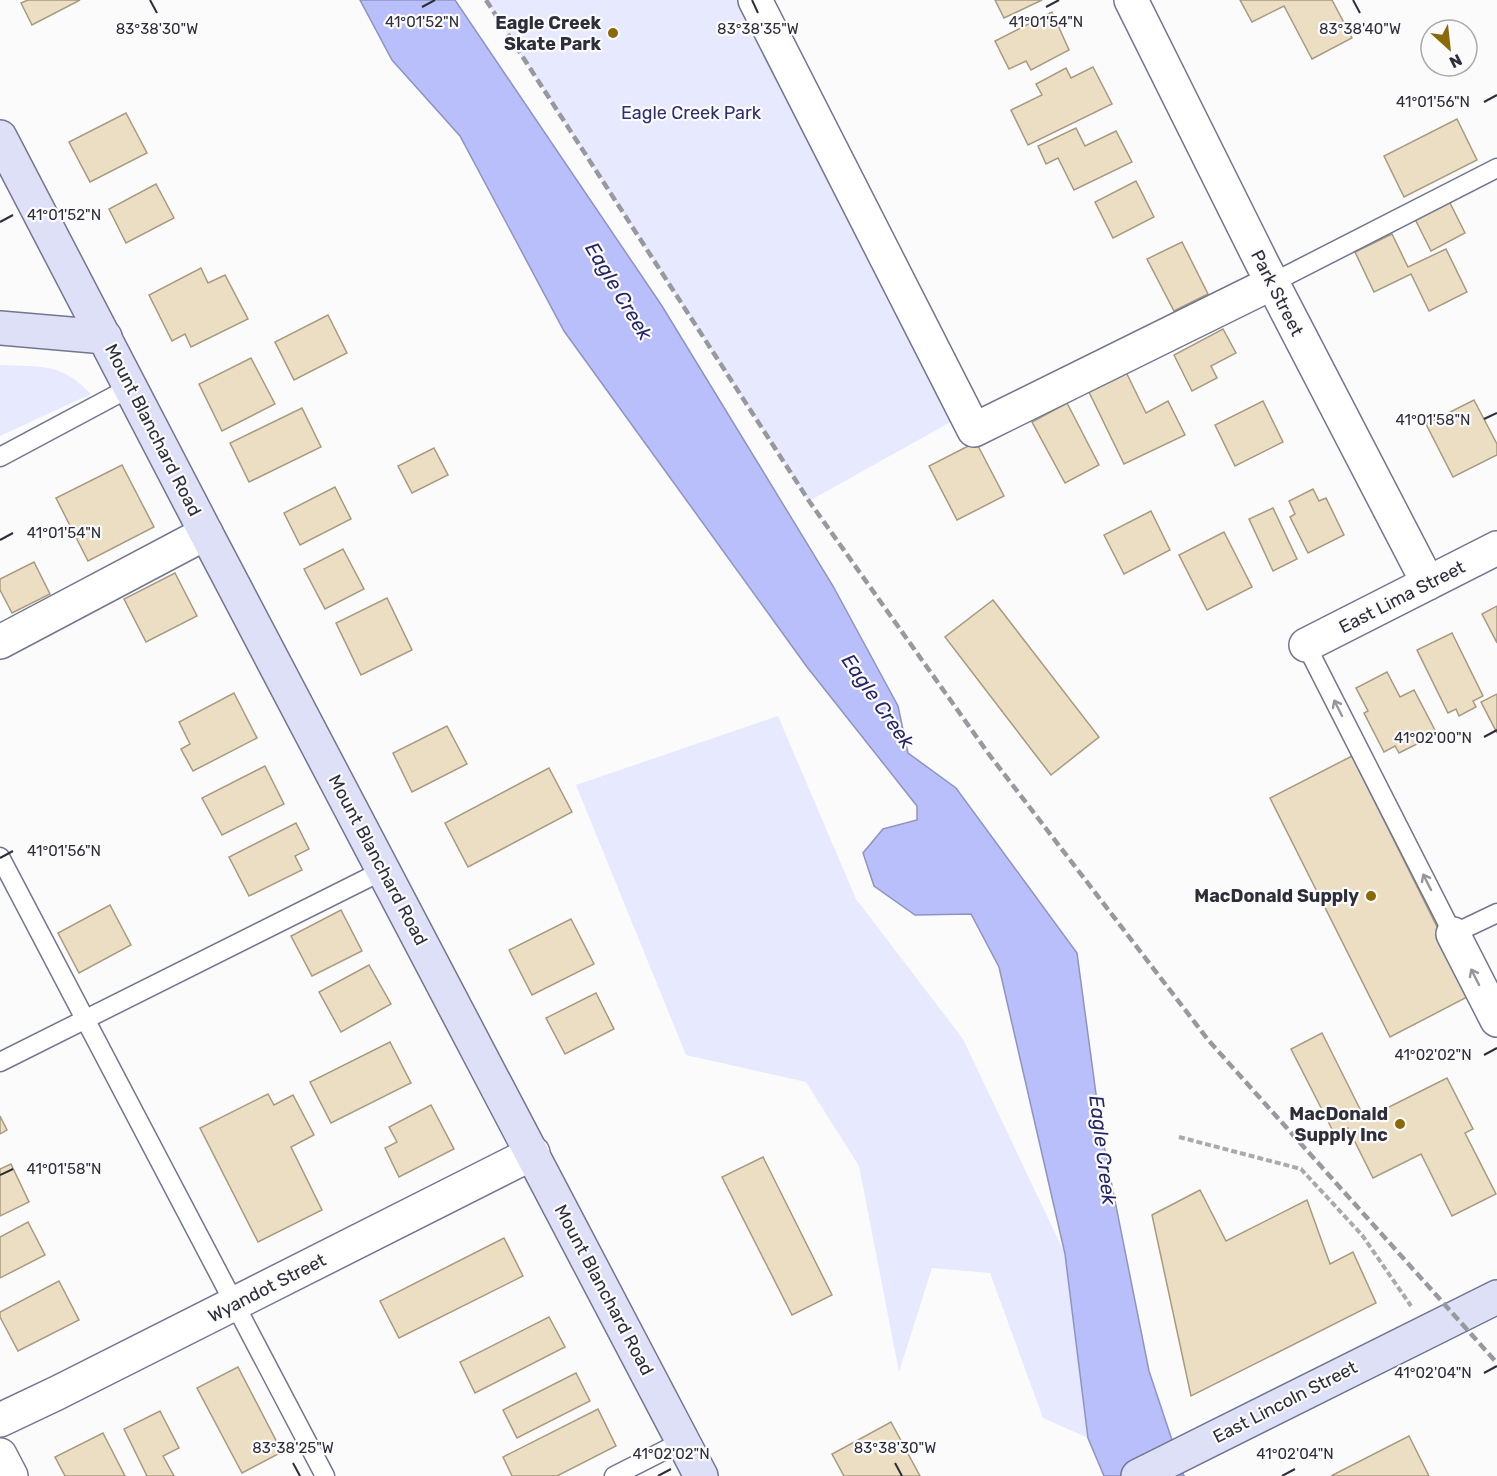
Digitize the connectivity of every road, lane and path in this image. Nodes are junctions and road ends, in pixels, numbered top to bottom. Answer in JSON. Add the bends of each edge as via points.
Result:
{"nodes":[{"id":1,"x":755,"y":0,"type":"edge"},
{"id":2,"x":1131,"y":0,"type":"edge"},
{"id":3,"x":0,"y":137,"type":"edge"},
{"id":4,"x":1497,"y":168,"type":"edge"},
{"id":5,"x":1272,"y":284,"type":"junction"},
{"id":6,"x":0,"y":328,"type":"edge"},
{"id":7,"x":105,"y":337,"type":"junction"},
{"id":8,"x":131,"y":387,"type":"junction"},
{"id":9,"x":0,"y":458,"type":"edge"},
{"id":10,"x":206,"y":533,"type":"junction"},
{"id":11,"x":1497,"y":548,"type":"edge"},
{"id":12,"x":1428,"y":583,"type":"junction"},
{"id":13,"x":0,"y":642,"type":"edge"},
{"id":14,"x":1306,"y":645,"type":"joint"},
{"id":15,"x":0,"y":857,"type":"edge"},
{"id":16,"x":384,"y":870,"type":"junction"},
{"id":17,"x":1497,"y":913,"type":"edge"},
{"id":18,"x":1453,"y":934,"type":"junction"},
{"id":19,"x":84,"y":1020,"type":"junction"},
{"id":20,"x":1497,"y":1020,"type":"edge"},
{"id":21,"x":0,"y":1062,"type":"edge"},
{"id":22,"x":1179,"y":1137,"type":"dead end"},
{"id":23,"x":533,"y":1154,"type":"junction"},
{"id":24,"x":1497,"y":1297,"type":"edge"},
{"id":25,"x":234,"y":1304,"type":"junction"},
{"id":26,"x":1428,"y":1331,"type":"junction"},
{"id":27,"x":0,"y":1420,"type":"edge"},
{"id":28,"x":683,"y":1441,"type":"junction"},
{"id":29,"x":0,"y":1455,"type":"edge"},
{"id":30,"x":11,"y":1476,"type":"edge"},
{"id":31,"x":324,"y":1476,"type":"edge"},
{"id":32,"x":614,"y":1476,"type":"edge"},
{"id":33,"x":701,"y":1476,"type":"edge"},
{"id":34,"x":1138,"y":1476,"type":"edge"}],
"edges":[{"from":1,"to":5,"type":"street","via":[[974,430]]},
{"from":2,"to":5,"type":"street","name":"Park Street"},
{"from":3,"to":7,"type":"main road"},
{"from":4,"to":5,"type":"lane"},
{"from":5,"to":12,"type":"street","name":"Park Street"},
{"from":6,"to":7,"type":"main road","name":"Mount Blanchard Road"},
{"from":7,"to":8,"type":"main road","name":"Mount Blanchard Road"},
{"from":8,"to":9,"type":"lane"},
{"from":8,"to":10,"type":"main road","name":"Mount Blanchard Road"},
{"from":10,"to":13,"type":"street"},
{"from":10,"to":16,"type":"main road","name":"Mount Blanchard Road"},
{"from":11,"to":12,"type":"street","name":"East Lima Street"},
{"from":12,"to":14,"type":"street","name":"East Lima Street"},
{"from":18,"to":14,"type":"lane","one_way":true},
{"from":15,"to":19,"type":"lane"},
{"from":16,"to":19,"type":"lane"},
{"from":16,"to":23,"type":"main road","name":"Mount Blanchard Road"},
{"from":17,"to":18,"type":"lane"},
{"from":20,"to":18,"type":"street","one_way":true},
{"from":19,"to":21,"type":"lane"},
{"from":19,"to":25,"type":"lane"},
{"from":22,"to":26,"type":"path","via":[[1301,1170],[1362,1235]]},
{"from":23,"to":25,"type":"street","name":"Wyandot Street"},
{"from":23,"to":28,"type":"main road","name":"Mount Blanchard Road"},
{"from":24,"to":26,"type":"main road","name":"East Lincoln Street"},
{"from":25,"to":27,"type":"street","name":"Wyandot Street"},
{"from":25,"to":31,"type":"lane"},
{"from":26,"to":34,"type":"main road","name":"East Lincoln Street"},
{"from":28,"to":32,"type":"lane"},
{"from":28,"to":33,"type":"main road","name":"Mount Blanchard Road"},
{"from":29,"to":30,"type":"street"}]}
